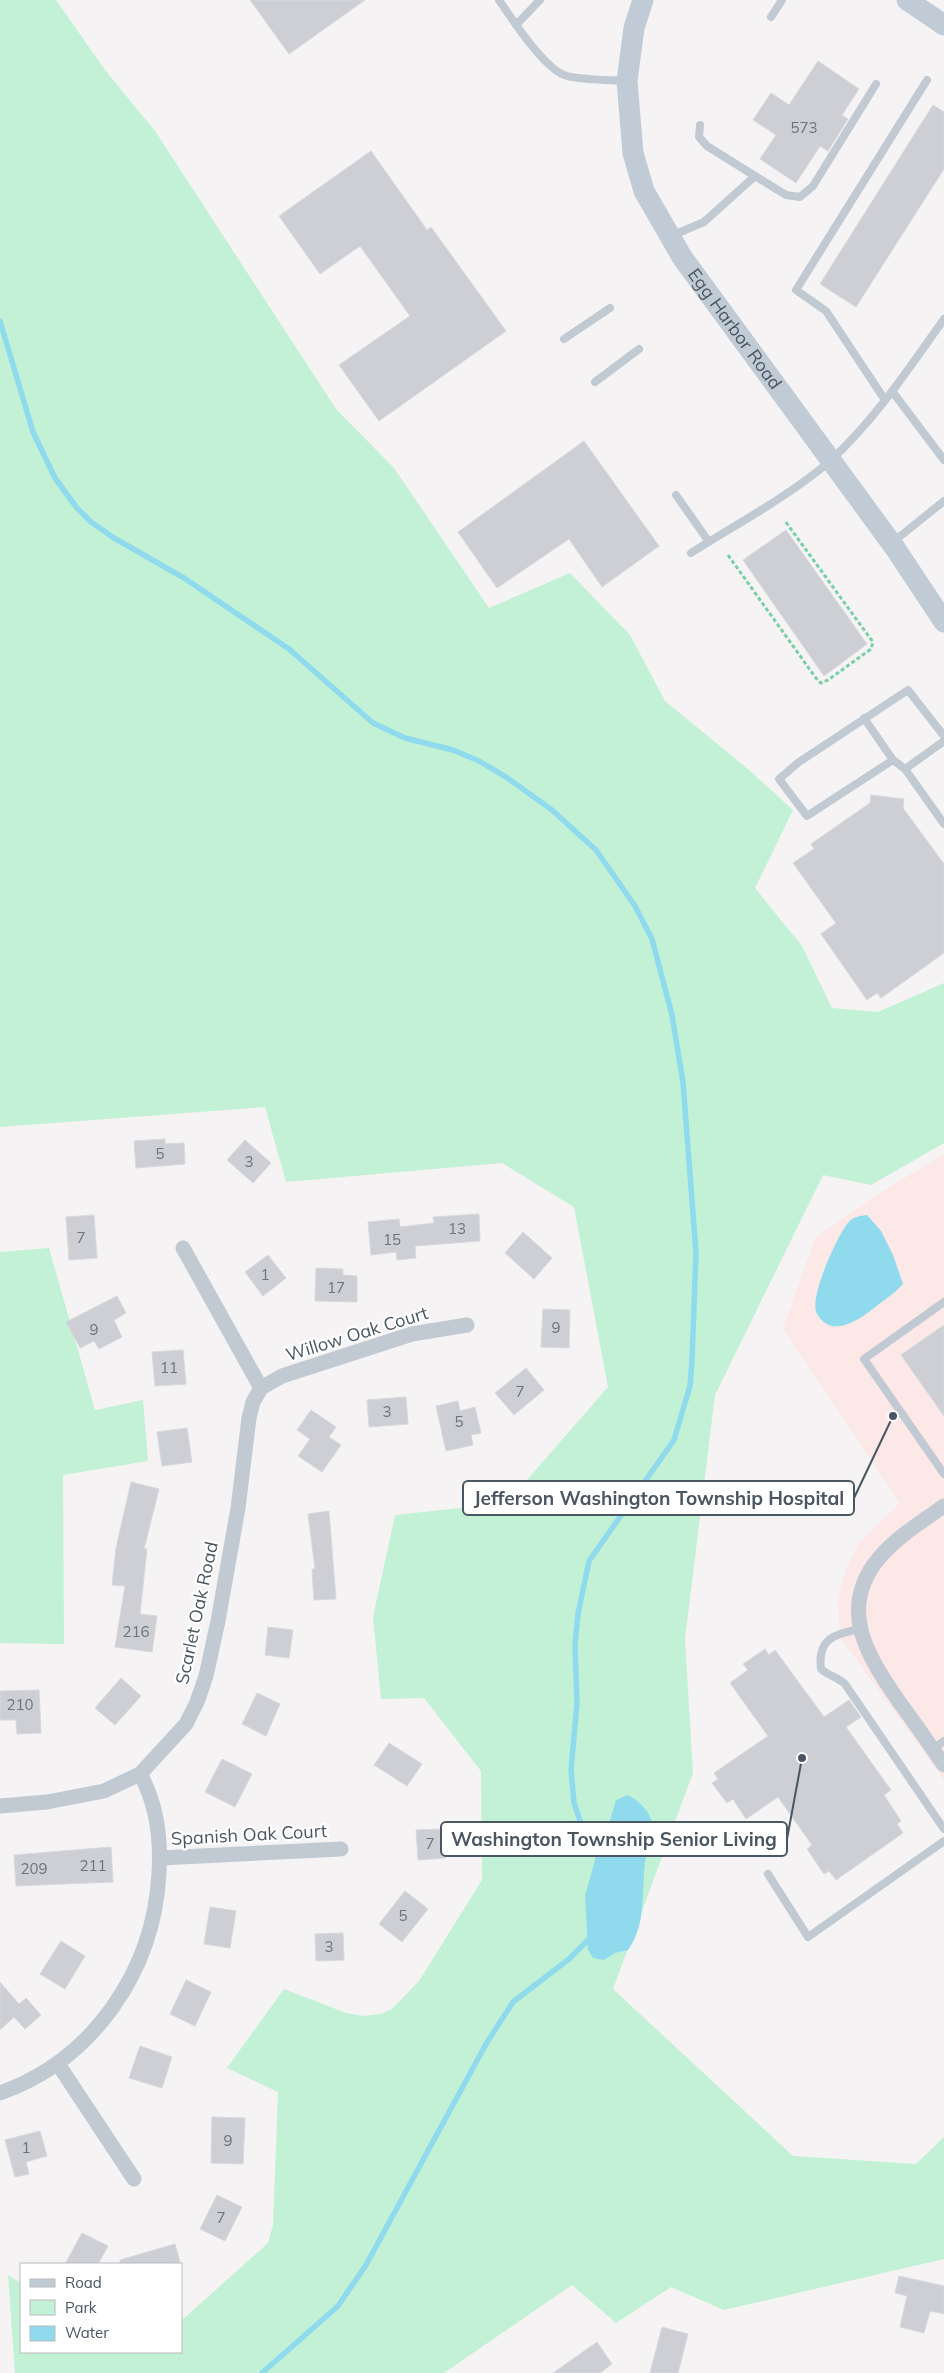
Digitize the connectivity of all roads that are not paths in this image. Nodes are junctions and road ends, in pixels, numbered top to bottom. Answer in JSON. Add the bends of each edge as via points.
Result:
{"nodes":[{"id":1,"x":499,"y":0,"type":"edge"},
{"id":2,"x":540,"y":0,"type":"edge"},
{"id":3,"x":643,"y":0,"type":"edge"},
{"id":4,"x":782,"y":0,"type":"edge"},
{"id":5,"x":907,"y":0,"type":"edge"},
{"id":6,"x":771,"y":17,"type":"dead end"},
{"id":7,"x":516,"y":25,"type":"junction"},
{"id":8,"x":944,"y":25,"type":"edge"},
{"id":9,"x":927,"y":80,"type":"dead end"},
{"id":10,"x":627,"y":81,"type":"junction"},
{"id":11,"x":876,"y":84,"type":"dead end"},
{"id":12,"x":700,"y":125,"type":"dead end"},
{"id":13,"x":755,"y":176,"type":"junction"},
{"id":14,"x":669,"y":236,"type":"junction"},
{"id":15,"x":610,"y":308,"type":"dead end"},
{"id":16,"x":944,"y":319,"type":"edge"},
{"id":17,"x":564,"y":339,"type":"dead end"},
{"id":18,"x":639,"y":349,"type":"dead end"},
{"id":19,"x":595,"y":382,"type":"dead end"},
{"id":20,"x":892,"y":391,"type":"junction"},
{"id":21,"x":884,"y":400,"type":"junction"},
{"id":22,"x":944,"y":460,"type":"edge"},
{"id":23,"x":830,"y":461,"type":"junction"},
{"id":24,"x":676,"y":495,"type":"dead end"},
{"id":25,"x":944,"y":501,"type":"edge"},
{"id":26,"x":709,"y":542,"type":"junction"},
{"id":27,"x":891,"y":544,"type":"junction"},
{"id":28,"x":691,"y":554,"type":"dead end"},
{"id":29,"x":944,"y":622,"type":"edge"},
{"id":30,"x":864,"y":718,"type":"junction"},
{"id":31,"x":944,"y":736,"type":"edge"},
{"id":32,"x":944,"y":741,"type":"edge"},
{"id":33,"x":894,"y":760,"type":"junction"},
{"id":34,"x":905,"y":769,"type":"junction"},
{"id":35,"x":944,"y":824,"type":"edge"},
{"id":36,"x":183,"y":1248,"type":"dead end"},
{"id":37,"x":944,"y":1302,"type":"edge"},
{"id":38,"x":468,"y":1325,"type":"dead end"},
{"id":39,"x":261,"y":1388,"type":"junction"},
{"id":40,"x":944,"y":1474,"type":"edge"},
{"id":41,"x":944,"y":1506,"type":"edge"},
{"id":42,"x":860,"y":1629,"type":"junction"},
{"id":43,"x":938,"y":1745,"type":"edge"},
{"id":44,"x":944,"y":1765,"type":"edge"},
{"id":45,"x":140,"y":1774,"type":"junction"},
{"id":46,"x":0,"y":1806,"type":"edge"},
{"id":47,"x":944,"y":1829,"type":"edge"},
{"id":48,"x":944,"y":1841,"type":"edge"},
{"id":49,"x":341,"y":1849,"type":"dead end"},
{"id":50,"x":160,"y":1858,"type":"junction"},
{"id":51,"x":768,"y":1874,"type":"dead end"},
{"id":52,"x":58,"y":2064,"type":"junction"},
{"id":53,"x":0,"y":2093,"type":"edge"},
{"id":54,"x":134,"y":2179,"type":"dead end"}],
"edges":[{"from":1,"to":7,"type":"lane"},
{"from":2,"to":7,"type":"lane"},
{"from":3,"to":10,"type":"main road","name":"Egg Harbor Road","via":[[634,28]]},
{"from":4,"to":6,"type":"lane"},
{"from":5,"to":8,"type":"main road"},
{"from":7,"to":10,"type":"lane","via":[[557,72],[575,77]]},
{"from":9,"to":21,"type":"lane","via":[[796,290],[826,312]]},
{"from":10,"to":14,"type":"main road","name":"Egg Harbor Road","via":[[637,171],[644,191]]},
{"from":11,"to":13,"type":"lane","via":[[813,186],[800,197],[786,195]]},
{"from":12,"to":13,"type":"lane","via":[[699,137],[707,146]]},
{"from":13,"to":14,"type":"lane","via":[[704,222]]},
{"from":14,"to":23,"type":"main road","name":"Egg Harbor Road"},
{"from":15,"to":17,"type":"lane"},
{"from":16,"to":20,"type":"lane"},
{"from":18,"to":19,"type":"lane"},
{"from":20,"to":21,"type":"lane"},
{"from":20,"to":22,"type":"lane"},
{"from":21,"to":23,"type":"lane"},
{"from":23,"to":26,"type":"lane"},
{"from":23,"to":27,"type":"main road","name":"Egg Harbor Road"},
{"from":24,"to":26,"type":"lane"},
{"from":25,"to":27,"type":"lane"},
{"from":26,"to":28,"type":"lane"},
{"from":27,"to":29,"type":"main road","name":"Egg Harbor Road"},
{"from":30,"to":31,"type":"lane","via":[[908,690]]},
{"from":30,"to":33,"type":"lane"},
{"from":30,"to":33,"type":"lane","via":[[779,779],[807,816]]},
{"from":32,"to":34,"type":"lane"},
{"from":33,"to":34,"type":"lane"},
{"from":34,"to":35,"type":"lane"},
{"from":36,"to":39,"type":"street"},
{"from":37,"to":40,"type":"lane","via":[[864,1359]]},
{"from":38,"to":39,"type":"street","name":"Willow Oak Court","via":[[412,1334],[282,1376]]},
{"from":39,"to":45,"type":"street","name":"Scarlet Oak Road","via":[[249,1418],[238,1508],[206,1676],[186,1724]]},
{"from":41,"to":42,"type":"street","via":[[903,1535],[877,1560],[862,1593]]},
{"from":42,"to":43,"type":"street","via":[[876,1668]]},
{"from":42,"to":47,"type":"lane","via":[[834,1635],[825,1644],[819,1656],[821,1669],[845,1684]]},
{"from":43,"to":44,"type":"street"},
{"from":45,"to":46,"type":"street","name":"Scarlet Oak Road","via":[[104,1791],[79,1798]]},
{"from":45,"to":50,"type":"street","via":[[155,1812]]},
{"from":48,"to":51,"type":"lane","via":[[808,1937]]},
{"from":49,"to":50,"type":"street","name":"Spanish Oak Court"},
{"from":50,"to":52,"type":"street","via":[[153,1926],[139,1961],[113,2008]]},
{"from":52,"to":53,"type":"street"},
{"from":52,"to":54,"type":"street"}]}
